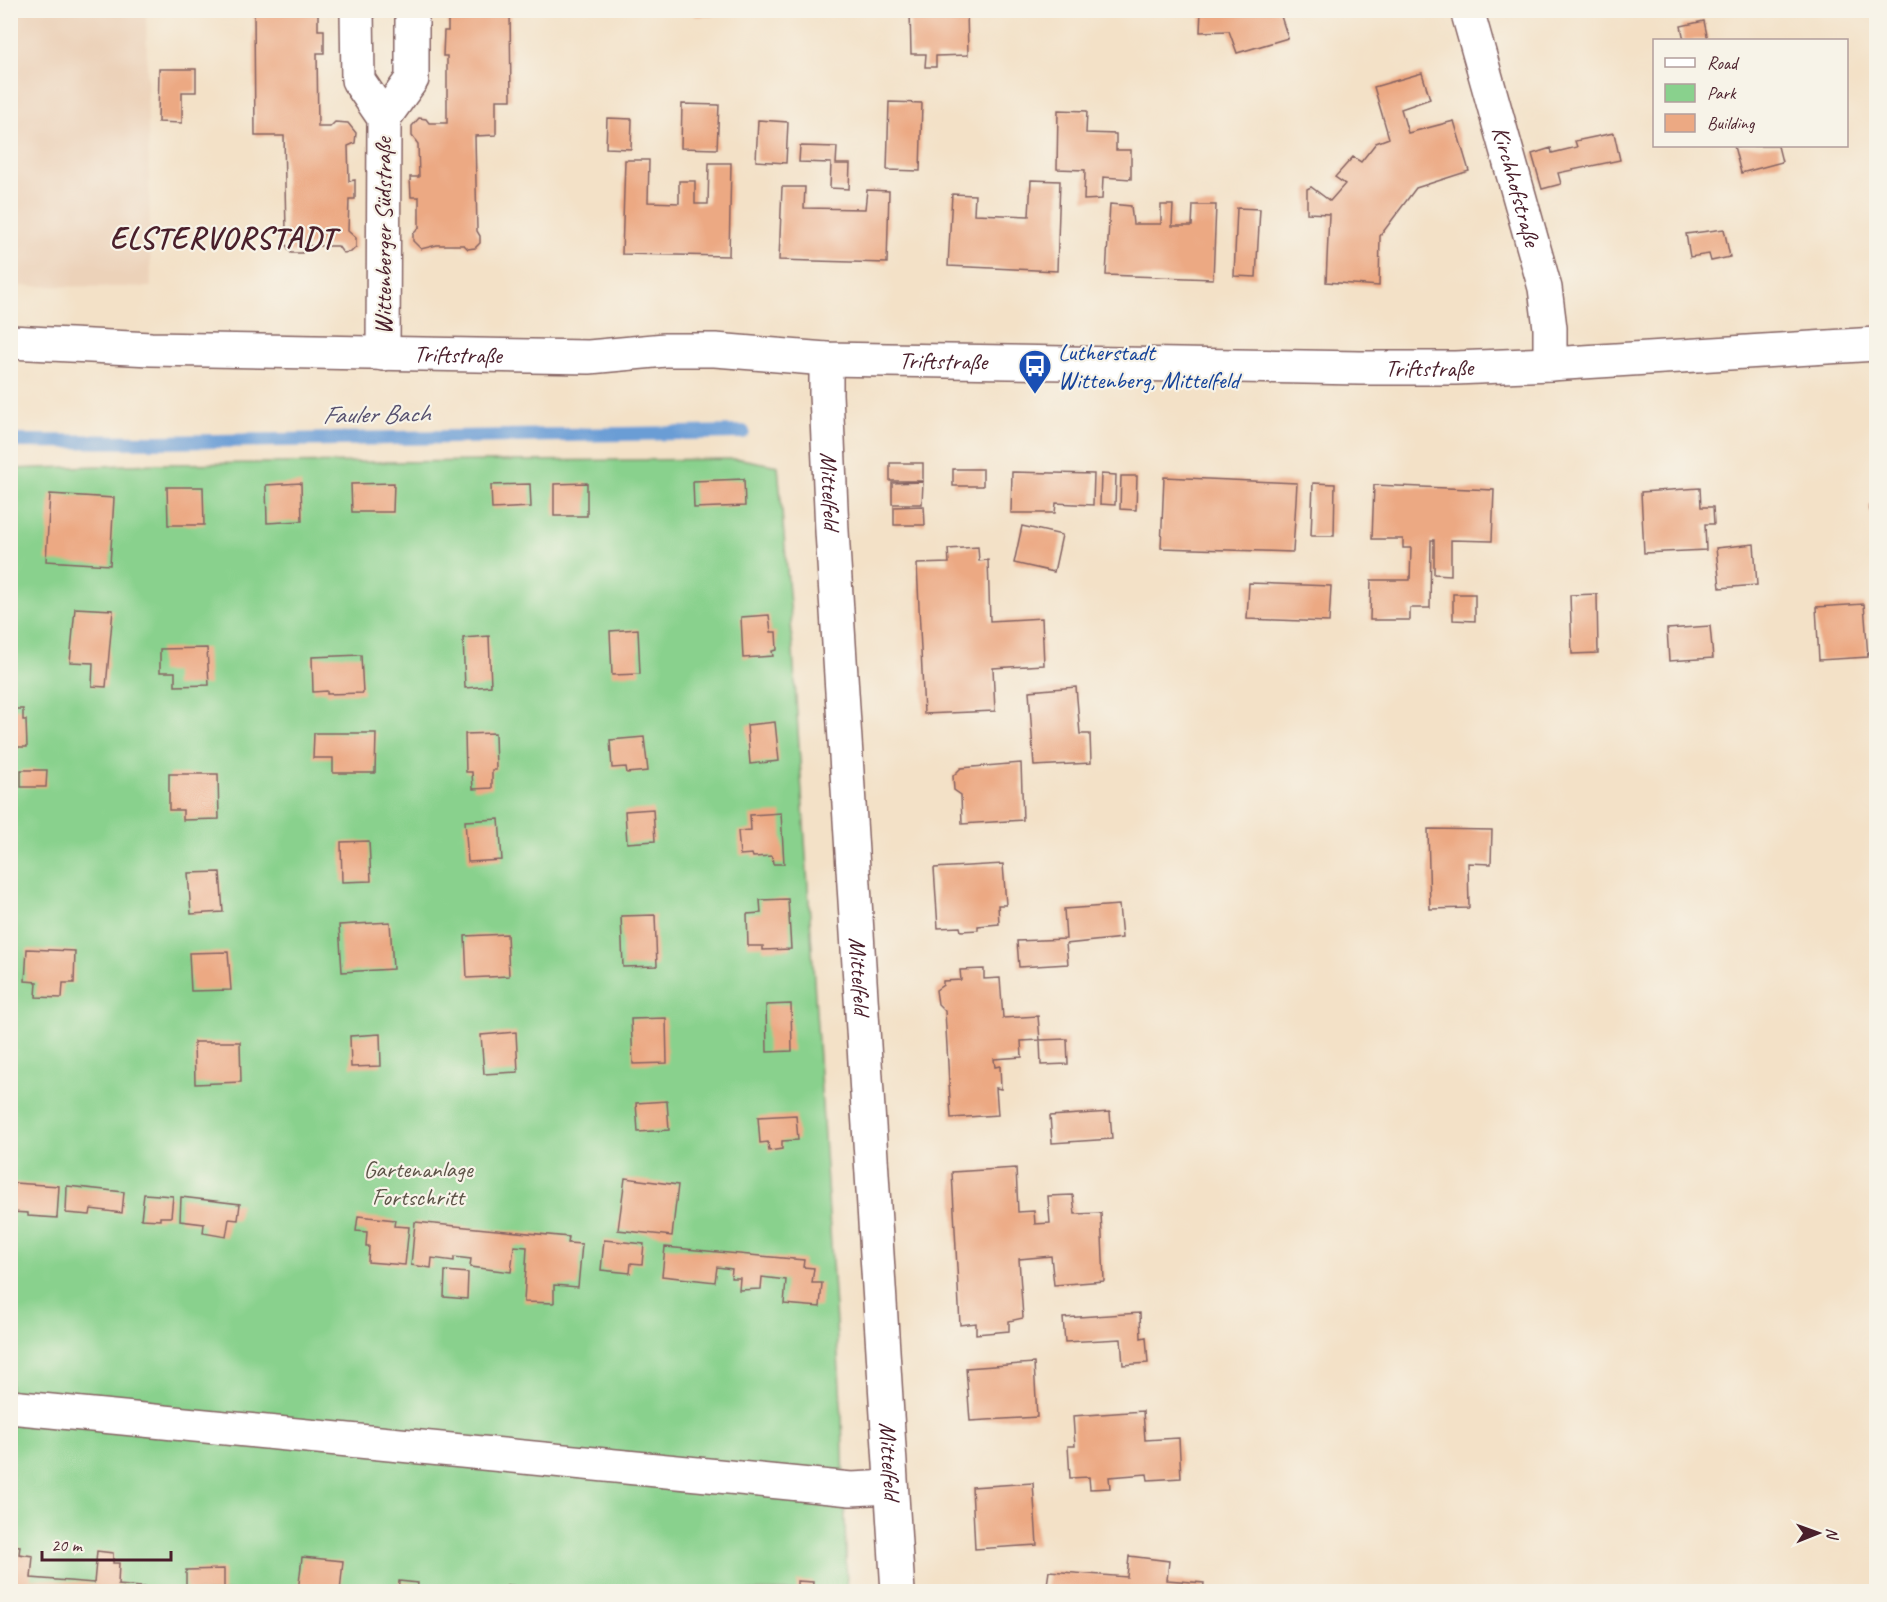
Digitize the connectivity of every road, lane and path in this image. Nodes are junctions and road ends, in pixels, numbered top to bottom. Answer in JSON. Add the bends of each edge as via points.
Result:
{"nodes":[{"id":1,"x":357,"y":10,"type":"edge"},
{"id":2,"x":412,"y":10,"type":"edge"},
{"id":3,"x":1467,"y":10,"type":"edge"},
{"id":4,"x":384,"y":118,"type":"junction"},
{"id":5,"x":10,"y":342,"type":"edge"},
{"id":6,"x":1876,"y":344,"type":"edge"},
{"id":7,"x":382,"y":354,"type":"junction"},
{"id":8,"x":826,"y":359,"type":"junction"},
{"id":9,"x":1550,"y":364,"type":"junction"},
{"id":10,"x":10,"y":1407,"type":"edge"},
{"id":11,"x":891,"y":1487,"type":"junction"},
{"id":12,"x":898,"y":1592,"type":"edge"}],
"edges":[{"from":1,"to":4,"type":"street","name":"Wittenberger Südstraße","via":[[358,80]]},
{"from":2,"to":4,"type":"street","name":"Wittenberger Südstraße","via":[[412,79]]},
{"from":3,"to":9,"type":"street","name":"Kirchhofstraße","via":[[1545,288]]},
{"from":4,"to":7,"type":"street","name":"Wittenberger Südstraße"},
{"from":5,"to":7,"type":"street","name":"Triftstraße"},
{"from":6,"to":9,"type":"street","name":"Triftstraße"},
{"from":7,"to":8,"type":"street","name":"Triftstraße","via":[[589,357],[705,350]]},
{"from":8,"to":9,"type":"street","name":"Triftstraße","via":[[1360,368]]},
{"from":8,"to":11,"type":"street","name":"Mittelfeld","via":[[831,530]]},
{"from":10,"to":11,"type":"street","via":[[851,1489]]},
{"from":11,"to":12,"type":"street","name":"Mittelfeld"}]}
